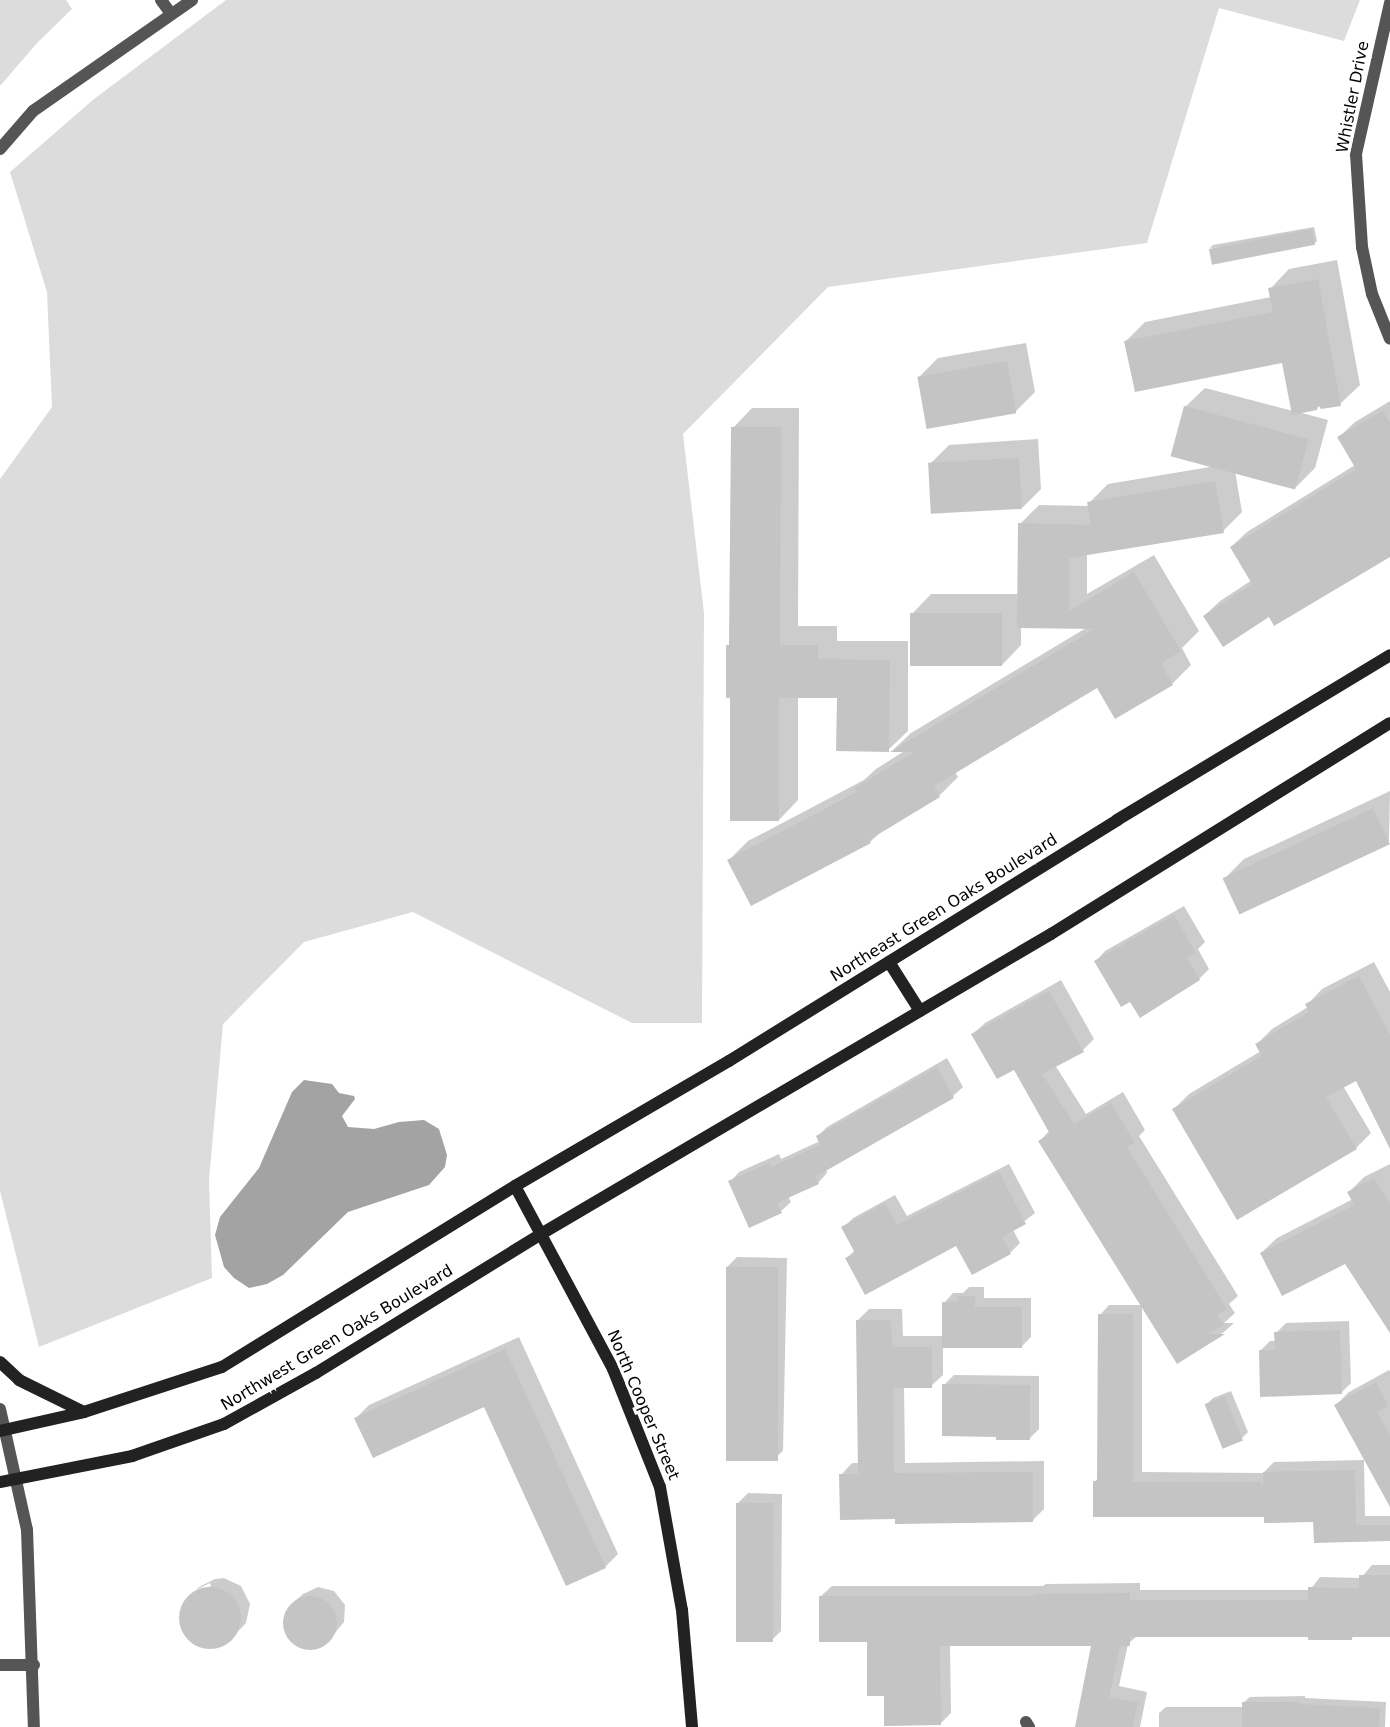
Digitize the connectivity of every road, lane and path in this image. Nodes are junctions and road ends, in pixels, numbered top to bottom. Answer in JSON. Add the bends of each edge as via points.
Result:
{"nodes":[{"id":1,"x":161,"y":0,"type":"edge"},
{"id":2,"x":192,"y":0,"type":"edge"},
{"id":3,"x":1390,"y":3,"type":"edge"},
{"id":4,"x":171,"y":14,"type":"junction"},
{"id":5,"x":0,"y":149,"type":"edge"},
{"id":6,"x":1390,"y":339,"type":"edge"},
{"id":7,"x":1390,"y":655,"type":"edge"},
{"id":8,"x":1390,"y":723,"type":"edge"},
{"id":9,"x":889,"y":962,"type":"junction"},
{"id":10,"x":920,"y":1011,"type":"junction"},
{"id":11,"x":515,"y":1186,"type":"junction"},
{"id":12,"x":541,"y":1234,"type":"junction"},
{"id":13,"x":0,"y":1362,"type":"edge"},
{"id":14,"x":0,"y":1409,"type":"edge"},
{"id":15,"x":84,"y":1412,"type":"junction"},
{"id":16,"x":3,"y":1430,"type":"edge"},
{"id":17,"x":17,"y":1480,"type":"junction"},
{"id":18,"x":0,"y":1482,"type":"edge"},
{"id":19,"x":0,"y":1665,"type":"edge"},
{"id":20,"x":34,"y":1665,"type":"junction"},
{"id":21,"x":34,"y":1727,"type":"edge"},
{"id":22,"x":693,"y":1727,"type":"edge"}],
"edges":[{"from":1,"to":4,"type":"street"},
{"from":2,"to":4,"type":"street"},
{"from":3,"to":6,"type":"street","name":"Whistler Drive","via":[[1356,154],[1362,247],[1372,294]]},
{"from":4,"to":5,"type":"street","via":[[33,111]]},
{"from":7,"to":9,"type":"main road","name":"Northeast Green Oaks Boulevard"},
{"from":8,"to":10,"type":"main road"},
{"from":9,"to":10,"type":"main road"},
{"from":9,"to":11,"type":"main road","name":"Northeast Green Oaks Boulevard"},
{"from":10,"to":12,"type":"main road"},
{"from":11,"to":12,"type":"main road","name":"North Cooper Street"},
{"from":11,"to":15,"type":"main road","via":[[222,1367]]},
{"from":12,"to":17,"type":"main road","name":"Northwest Green Oaks Boulevard","via":[[224,1424],[132,1456]]},
{"from":12,"to":22,"type":"main road","name":"North Cooper Street","via":[[613,1369],[660,1487],[682,1610]]},
{"from":13,"to":15,"type":"main road","via":[[19,1380]]},
{"from":14,"to":16,"type":"street"},
{"from":15,"to":16,"type":"main road"},
{"from":16,"to":17,"type":"street"},
{"from":17,"to":18,"type":"main road","name":"Northwest Green Oaks Boulevard"},
{"from":17,"to":20,"type":"street","via":[[27,1530]]},
{"from":19,"to":20,"type":"street"},
{"from":20,"to":21,"type":"street"}]}
